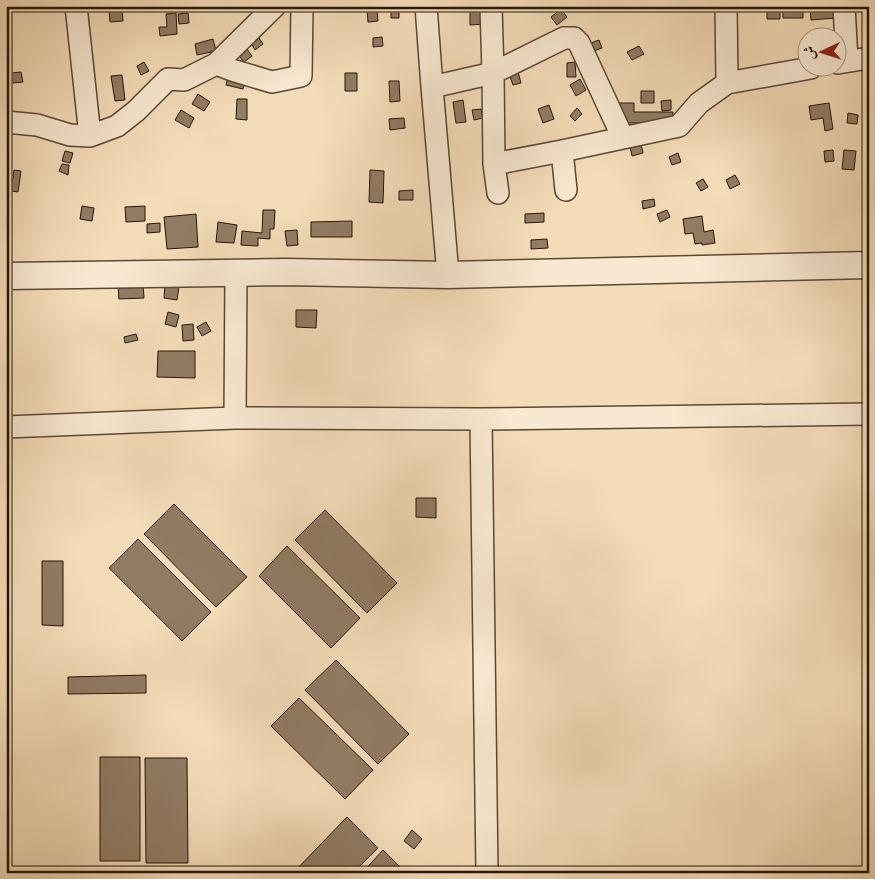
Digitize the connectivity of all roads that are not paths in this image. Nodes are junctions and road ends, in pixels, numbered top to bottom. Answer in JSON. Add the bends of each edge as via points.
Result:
{"nodes":[{"id":1,"x":76,"y":6,"type":"edge"},
{"id":2,"x":275,"y":6,"type":"edge"},
{"id":3,"x":302,"y":6,"type":"edge"},
{"id":4,"x":426,"y":6,"type":"edge"},
{"id":5,"x":490,"y":6,"type":"edge"},
{"id":6,"x":726,"y":6,"type":"edge"},
{"id":7,"x":844,"y":6,"type":"edge"},
{"id":8,"x":843,"y":28,"type":"edge"},
{"id":9,"x":869,"y":58,"type":"edge"},
{"id":10,"x":848,"y":61,"type":"edge"},
{"id":11,"x":216,"y":64,"type":"junction"},
{"id":12,"x":798,"y":70,"type":"edge"},
{"id":13,"x":494,"y":73,"type":"junction"},
{"id":14,"x":727,"y":83,"type":"junction"},
{"id":15,"x":432,"y":87,"type":"junction"},
{"id":16,"x":6,"y":122,"type":"edge"},
{"id":17,"x":90,"y":136,"type":"junction"},
{"id":18,"x":623,"y":138,"type":"junction"},
{"id":19,"x":562,"y":151,"type":"junction"},
{"id":20,"x":494,"y":164,"type":"junction"},
{"id":21,"x":566,"y":190,"type":"dead end"},
{"id":22,"x":498,"y":193,"type":"dead end"},
{"id":23,"x":869,"y":265,"type":"edge"},
{"id":24,"x":236,"y":273,"type":"junction"},
{"id":25,"x":6,"y":276,"type":"edge"},
{"id":26,"x":448,"y":276,"type":"junction"},
{"id":27,"x":869,"y":414,"type":"edge"},
{"id":28,"x":235,"y":418,"type":"junction"},
{"id":29,"x":481,"y":419,"type":"junction"},
{"id":30,"x":6,"y":426,"type":"edge"},
{"id":31,"x":487,"y":873,"type":"edge"}],
"edges":[{"from":1,"to":17,"type":"street"},
{"from":2,"to":11,"type":"street"},
{"from":3,"to":11,"type":"street","via":[[301,76],[272,82]]},
{"from":4,"to":15,"type":"street"},
{"from":5,"to":13,"type":"street"},
{"from":6,"to":14,"type":"street"},
{"from":7,"to":8,"type":"street"},
{"from":9,"to":10,"type":"street"},
{"from":11,"to":17,"type":"street","via":[[184,80],[168,79],[117,126]]},
{"from":12,"to":14,"type":"street"},
{"from":13,"to":15,"type":"street"},
{"from":13,"to":18,"type":"street","via":[[564,38],[574,38]]},
{"from":13,"to":20,"type":"street"},
{"from":14,"to":18,"type":"street","via":[[699,103],[679,126]]},
{"from":15,"to":26,"type":"street"},
{"from":16,"to":17,"type":"street"},
{"from":18,"to":19,"type":"street"},
{"from":19,"to":20,"type":"street"},
{"from":19,"to":21,"type":"street"},
{"from":20,"to":22,"type":"street"},
{"from":23,"to":26,"type":"street"},
{"from":24,"to":25,"type":"street"},
{"from":24,"to":26,"type":"street"},
{"from":24,"to":28,"type":"street"},
{"from":27,"to":29,"type":"street"},
{"from":28,"to":29,"type":"street"},
{"from":28,"to":30,"type":"street"},
{"from":29,"to":31,"type":"street"}]}
